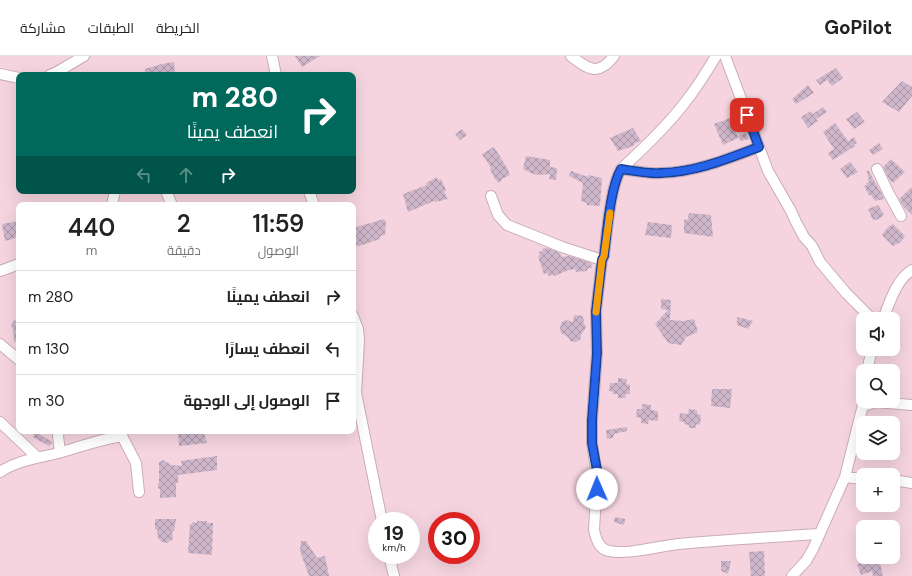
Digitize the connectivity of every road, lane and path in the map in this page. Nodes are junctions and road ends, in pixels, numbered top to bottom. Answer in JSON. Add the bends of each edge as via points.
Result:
{"nodes":[{"id":1,"x":84,"y":56,"type":"edge"},
{"id":2,"x":272,"y":56,"type":"edge"},
{"id":3,"x":571,"y":56,"type":"edge"},
{"id":4,"x":614,"y":56,"type":"edge"},
{"id":5,"x":716,"y":56,"type":"edge"},
{"id":6,"x":725,"y":56,"type":"edge"},
{"id":7,"x":57,"y":72,"type":"edge"},
{"id":8,"x":275,"y":72,"type":"edge"},
{"id":9,"x":0,"y":74,"type":"edge"},
{"id":10,"x":16,"y":77,"type":"edge"},
{"id":11,"x":759,"y":147,"type":"junction"},
{"id":12,"x":621,"y":169,"type":"junction"},
{"id":13,"x":877,"y":169,"type":"dead end"},
{"id":14,"x":491,"y":196,"type":"dead end"},
{"id":15,"x":901,"y":216,"type":"dead end"},
{"id":16,"x":602,"y":260,"type":"junction"},
{"id":17,"x":16,"y":265,"type":"edge"},
{"id":18,"x":912,"y":270,"type":"edge"},
{"id":19,"x":0,"y":271,"type":"edge"},
{"id":20,"x":865,"y":312,"type":"edge"},
{"id":21,"x":885,"y":312,"type":"edge"},
{"id":22,"x":356,"y":332,"type":"edge"},
{"id":23,"x":0,"y":344,"type":"edge"},
{"id":24,"x":16,"y":357,"type":"edge"},
{"id":25,"x":356,"y":393,"type":"edge"},
{"id":26,"x":356,"y":393,"type":"edge"},
{"id":27,"x":900,"y":404,"type":"edge"},
{"id":28,"x":912,"y":405,"type":"edge"},
{"id":29,"x":863,"y":408,"type":"edge"},
{"id":30,"x":0,"y":422,"type":"edge"},
{"id":31,"x":58,"y":434,"type":"edge"},
{"id":32,"x":123,"y":434,"type":"edge"},
{"id":33,"x":60,"y":452,"type":"junction"},
{"id":34,"x":37,"y":457,"type":"junction"},
{"id":35,"x":0,"y":472,"type":"edge"},
{"id":36,"x":845,"y":478,"type":"junction"},
{"id":37,"x":856,"y":478,"type":"edge"},
{"id":38,"x":900,"y":481,"type":"edge"},
{"id":39,"x":912,"y":483,"type":"edge"},
{"id":40,"x":139,"y":492,"type":"dead end"},
{"id":41,"x":380,"y":512,"type":"edge"},
{"id":42,"x":818,"y":534,"type":"junction"},
{"id":43,"x":391,"y":564,"type":"edge"},
{"id":44,"x":394,"y":576,"type":"edge"},
{"id":45,"x":792,"y":576,"type":"edge"}],
"edges":[{"from":1,"to":7,"type":"street"},
{"from":2,"to":8,"type":"street"},
{"from":3,"to":4,"type":"street","via":[[592,70],[605,66]]},
{"from":5,"to":12,"type":"street","via":[[683,105],[654,138]]},
{"from":6,"to":11,"type":"street"},
{"from":9,"to":10,"type":"street"},
{"from":11,"to":12,"type":"street","via":[[708,166],[684,171],[659,173]]},
{"from":11,"to":20,"type":"street","via":[[768,171],[820,262]]},
{"from":12,"to":16,"type":"street","via":[[617,176]]},
{"from":13,"to":15,"type":"street"},
{"from":14,"to":16,"type":"street","via":[[498,215],[507,225]]},
{"from":16,"to":42,"type":"street","via":[[596,311],[597,353],[592,420],[592,443],[598,476],[594,530],[598,543],[608,551],[623,552],[685,544]]},
{"from":17,"to":19,"type":"street"},
{"from":18,"to":21,"type":"street","via":[[898,285]]},
{"from":22,"to":26,"type":"street","via":[[359,340]]},
{"from":23,"to":24,"type":"street"},
{"from":25,"to":41,"type":"street"},
{"from":27,"to":28,"type":"street"},
{"from":29,"to":36,"type":"street"},
{"from":30,"to":34,"type":"street"},
{"from":31,"to":33,"type":"street"},
{"from":32,"to":33,"type":"street"},
{"from":32,"to":40,"type":"street","via":[[136,462]]},
{"from":33,"to":34,"type":"street"},
{"from":34,"to":35,"type":"street"},
{"from":36,"to":37,"type":"street"},
{"from":36,"to":42,"type":"street"},
{"from":38,"to":39,"type":"street"},
{"from":42,"to":45,"type":"street","via":[[806,561]]},
{"from":43,"to":44,"type":"street"}]}
